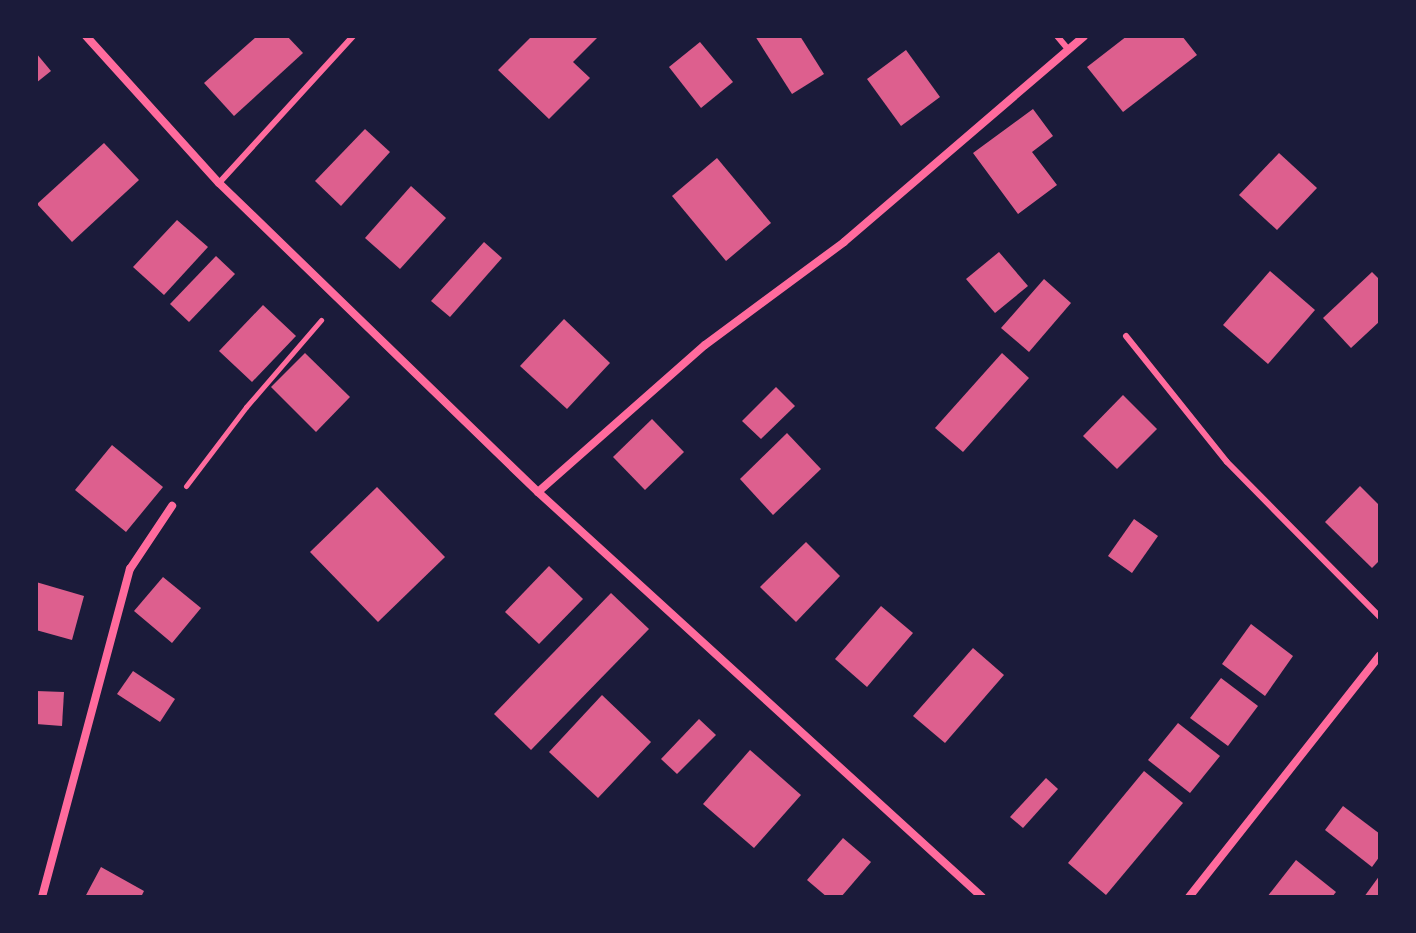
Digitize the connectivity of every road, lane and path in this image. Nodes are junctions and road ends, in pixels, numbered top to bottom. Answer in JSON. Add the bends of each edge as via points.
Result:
{"nodes":[{"id":1,"x":86,"y":36,"type":"edge"},
{"id":2,"x":353,"y":36,"type":"edge"},
{"id":3,"x":1057,"y":36,"type":"edge"},
{"id":4,"x":1084,"y":36,"type":"edge"},
{"id":5,"x":1068,"y":49,"type":"junction"},
{"id":6,"x":219,"y":183,"type":"junction"},
{"id":7,"x":339,"y":299,"type":"junction"},
{"id":8,"x":1126,"y":336,"type":"dead end"},
{"id":9,"x":538,"y":492,"type":"junction"},
{"id":10,"x":172,"y":506,"type":"joint"},
{"id":11,"x":1380,"y":617,"type":"edge"},
{"id":12,"x":1380,"y":655,"type":"edge"},
{"id":13,"x":42,"y":897,"type":"edge"},
{"id":14,"x":982,"y":897,"type":"edge"},
{"id":15,"x":1189,"y":897,"type":"edge"}],
"edges":[{"from":1,"to":6,"type":"street"},
{"from":2,"to":6,"type":"lane"},
{"from":3,"to":5,"type":"lane"},
{"from":4,"to":5,"type":"street"},
{"from":5,"to":9,"type":"street","via":[[844,242],[705,345]]},
{"from":6,"to":7,"type":"street"},
{"from":7,"to":9,"type":"street"},
{"from":7,"to":10,"type":"path","via":[[246,407]]},
{"from":8,"to":11,"type":"lane","via":[[1227,462]]},
{"from":9,"to":14,"type":"street"},
{"from":10,"to":13,"type":"street","via":[[130,569]]},
{"from":12,"to":15,"type":"street"}]}
